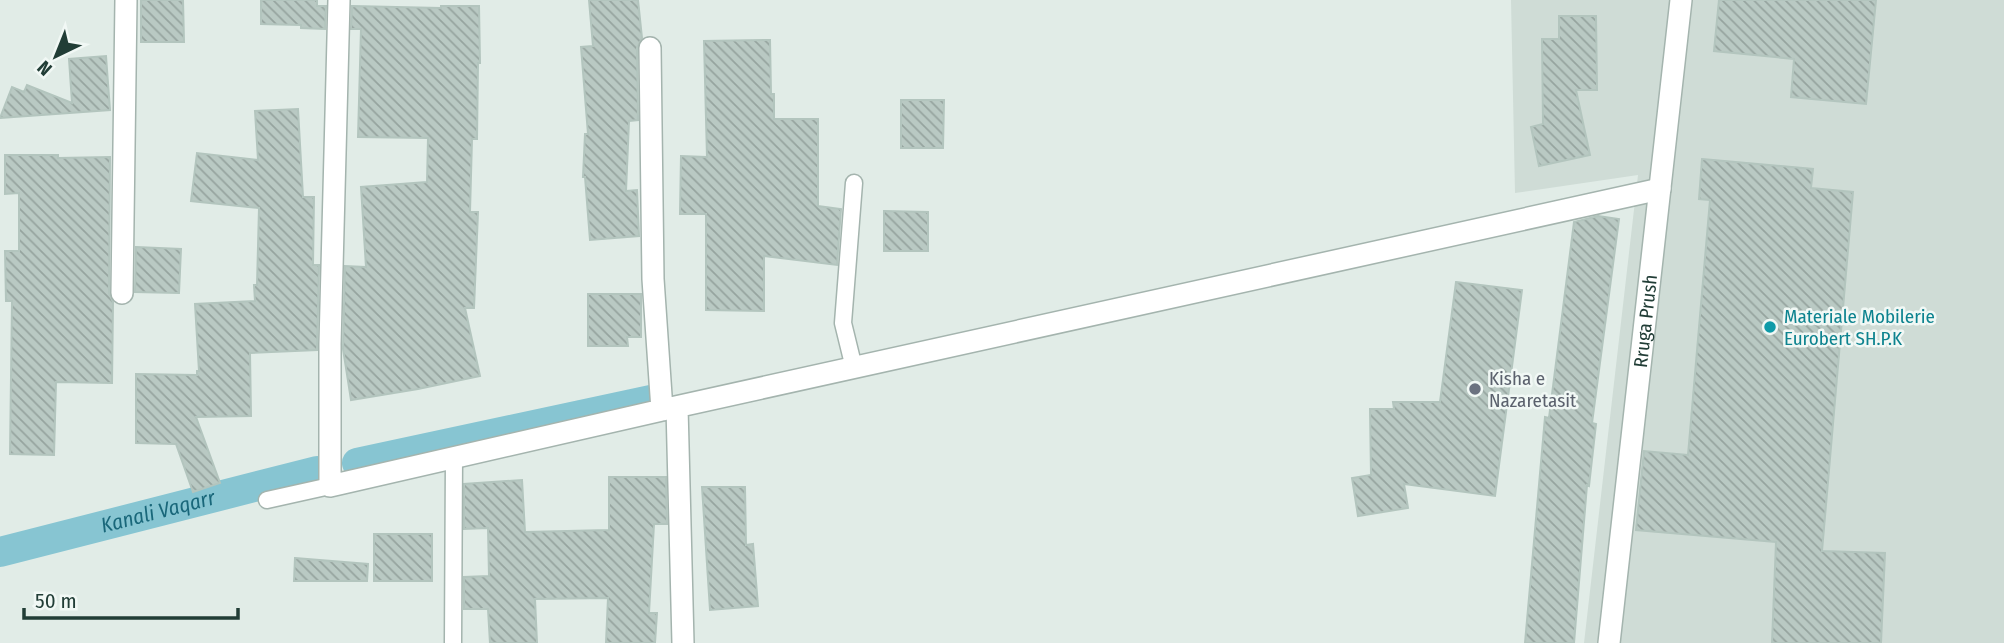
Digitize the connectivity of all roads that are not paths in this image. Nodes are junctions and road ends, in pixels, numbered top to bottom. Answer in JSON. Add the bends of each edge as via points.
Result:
{"nodes":[{"id":1,"x":126,"y":0,"type":"edge"},
{"id":2,"x":339,"y":0,"type":"edge"},
{"id":3,"x":1681,"y":0,"type":"edge"},
{"id":4,"x":650,"y":48,"type":"dead end"},
{"id":5,"x":854,"y":183,"type":"dead end"},
{"id":6,"x":1660,"y":190,"type":"junction"},
{"id":7,"x":122,"y":293,"type":"dead end"},
{"id":8,"x":854,"y":368,"type":"junction"},
{"id":9,"x":670,"y":409,"type":"junction"},
{"id":10,"x":454,"y":457,"type":"junction"},
{"id":11,"x":330,"y":486,"type":"junction"},
{"id":12,"x":267,"y":500,"type":"dead end"},
{"id":13,"x":453,"y":643,"type":"edge"},
{"id":14,"x":683,"y":643,"type":"edge"},
{"id":15,"x":1609,"y":643,"type":"edge"}],
"edges":[{"from":1,"to":7,"type":"street"},
{"from":2,"to":11,"type":"street"},
{"from":3,"to":6,"type":"street","name":"Rruga Prush"},
{"from":4,"to":9,"type":"street","via":[[653,279]]},
{"from":5,"to":8,"type":"lane","via":[[843,323]]},
{"from":6,"to":8,"type":"street"},
{"from":6,"to":15,"type":"street","name":"Rruga Prush"},
{"from":8,"to":9,"type":"street"},
{"from":9,"to":10,"type":"street"},
{"from":9,"to":14,"type":"street"},
{"from":10,"to":11,"type":"street"},
{"from":10,"to":13,"type":"lane"},
{"from":11,"to":12,"type":"lane"}]}
